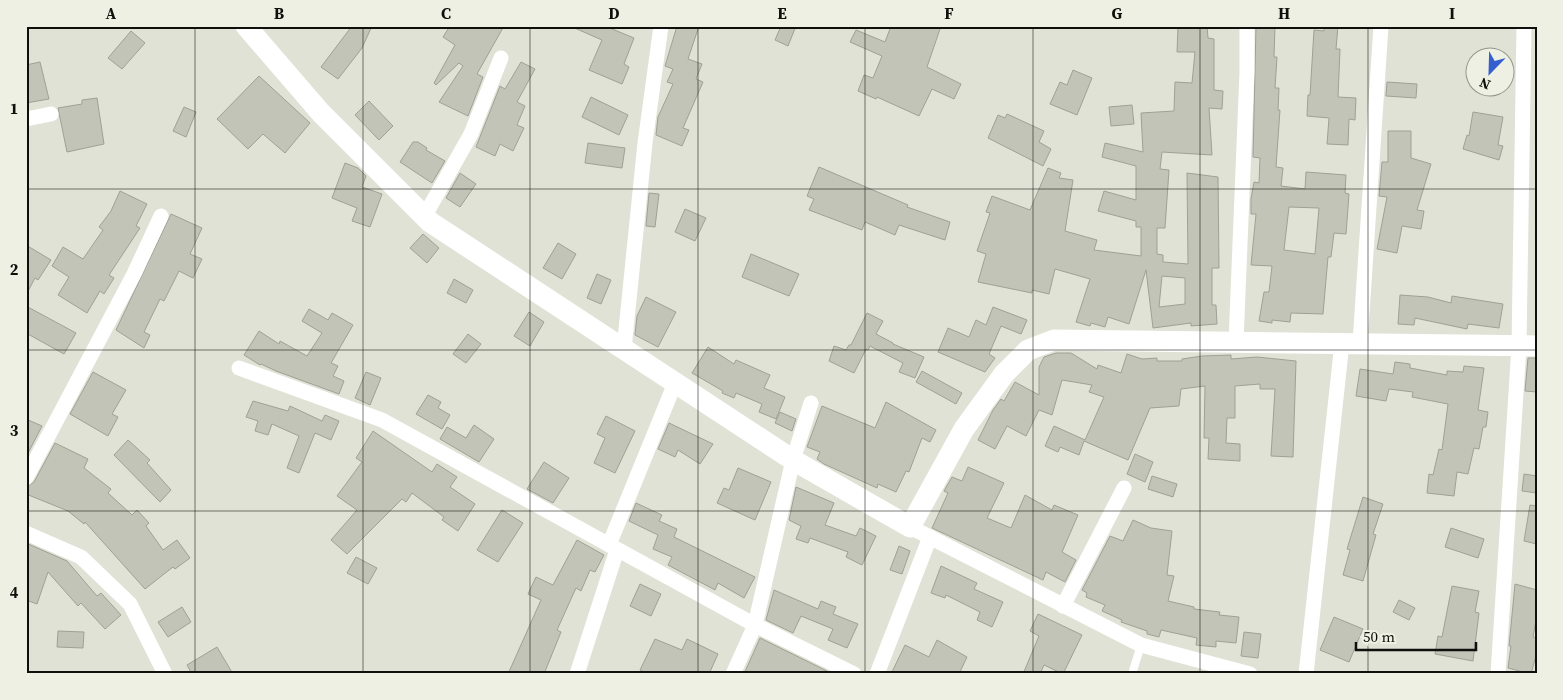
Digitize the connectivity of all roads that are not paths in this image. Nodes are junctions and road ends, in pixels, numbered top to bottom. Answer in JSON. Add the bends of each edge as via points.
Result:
{"nodes":[{"id":1,"x":246,"y":26,"type":"edge"},
{"id":2,"x":661,"y":26,"type":"edge"},
{"id":3,"x":1246,"y":26,"type":"edge"},
{"id":4,"x":1381,"y":26,"type":"edge"},
{"id":5,"x":1524,"y":26,"type":"edge"},
{"id":6,"x":501,"y":58,"type":"dead end"},
{"id":7,"x":51,"y":114,"type":"dead end"},
{"id":8,"x":26,"y":120,"type":"edge"},
{"id":9,"x":161,"y":216,"type":"dead end"},
{"id":10,"x":424,"y":217,"type":"junction"},
{"id":11,"x":1236,"y":342,"type":"junction"},
{"id":12,"x":1351,"y":343,"type":"junction"},
{"id":13,"x":1528,"y":346,"type":"edge"},
{"id":14,"x":624,"y":349,"type":"junction"},
{"id":15,"x":239,"y":368,"type":"dead end"},
{"id":16,"x":675,"y":382,"type":"junction"},
{"id":17,"x":811,"y":404,"type":"dead end"},
{"id":18,"x":793,"y":460,"type":"junction"},
{"id":19,"x":26,"y":478,"type":"edge"},
{"id":20,"x":1124,"y":488,"type":"dead end"},
{"id":21,"x":910,"y":527,"type":"junction"},
{"id":22,"x":26,"y":533,"type":"edge"},
{"id":23,"x":930,"y":537,"type":"junction"},
{"id":24,"x":613,"y":547,"type":"junction"},
{"id":25,"x":1063,"y":606,"type":"junction"},
{"id":26,"x":755,"y":624,"type":"junction"},
{"id":27,"x":1141,"y":645,"type":"junction"},
{"id":28,"x":165,"y":674,"type":"edge"},
{"id":29,"x":577,"y":674,"type":"edge"},
{"id":30,"x":733,"y":674,"type":"edge"},
{"id":31,"x":854,"y":674,"type":"edge"},
{"id":32,"x":877,"y":674,"type":"edge"},
{"id":33,"x":1132,"y":674,"type":"edge"},
{"id":34,"x":1250,"y":674,"type":"edge"},
{"id":35,"x":1306,"y":674,"type":"edge"},
{"id":36,"x":1498,"y":674,"type":"edge"}],
"edges":[{"from":1,"to":10,"type":"street","via":[[321,113]]},
{"from":2,"to":14,"type":"street","via":[[644,143]]},
{"from":3,"to":11,"type":"street"},
{"from":4,"to":12,"type":"street"},
{"from":5,"to":13,"type":"street"},
{"from":6,"to":10,"type":"street","via":[[470,134]]},
{"from":7,"to":8,"type":"street"},
{"from":9,"to":19,"type":"street","via":[[134,274]]},
{"from":10,"to":14,"type":"street"},
{"from":11,"to":12,"type":"street"},
{"from":11,"to":21,"type":"street","via":[[1054,340],[1028,350],[1004,374],[964,429]]},
{"from":12,"to":13,"type":"street"},
{"from":12,"to":35,"type":"street"},
{"from":13,"to":36,"type":"street"},
{"from":14,"to":16,"type":"street"},
{"from":15,"to":24,"type":"street","via":[[382,420]]},
{"from":16,"to":18,"type":"street"},
{"from":16,"to":24,"type":"street"},
{"from":17,"to":18,"type":"street"},
{"from":18,"to":21,"type":"street"},
{"from":18,"to":26,"type":"street"},
{"from":20,"to":25,"type":"street"},
{"from":21,"to":23,"type":"street"},
{"from":22,"to":28,"type":"street","via":[[81,557],[130,604]]},
{"from":23,"to":25,"type":"street"},
{"from":23,"to":32,"type":"street"},
{"from":24,"to":26,"type":"street"},
{"from":24,"to":29,"type":"street"},
{"from":25,"to":27,"type":"street"},
{"from":26,"to":30,"type":"street"},
{"from":26,"to":31,"type":"street"},
{"from":27,"to":33,"type":"lane"},
{"from":27,"to":34,"type":"street"}]}
